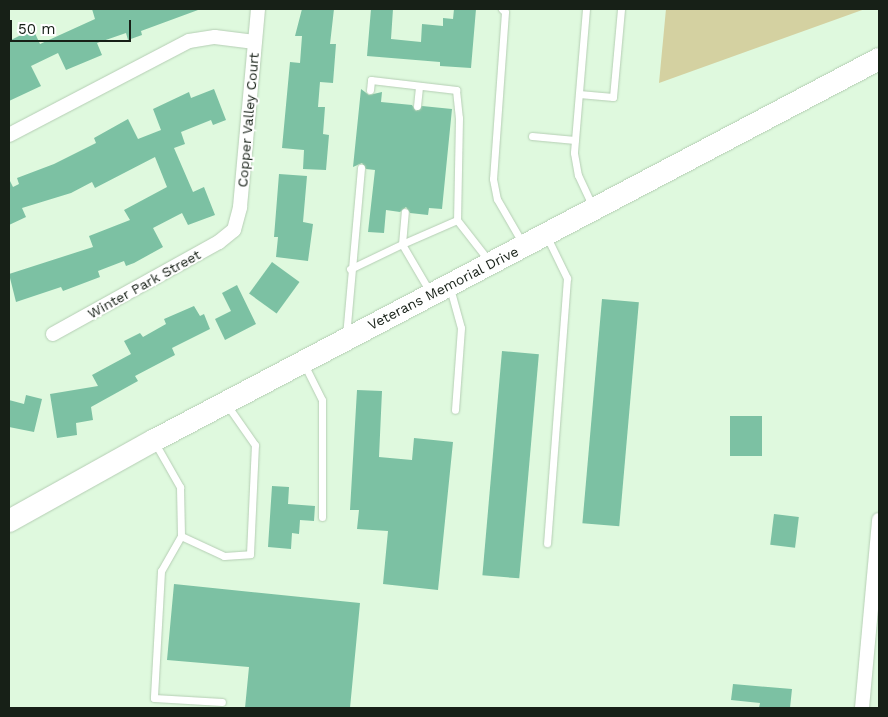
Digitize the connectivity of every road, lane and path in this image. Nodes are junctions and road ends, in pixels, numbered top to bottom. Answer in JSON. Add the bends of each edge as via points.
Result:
{"nodes":[{"id":1,"x":258,"y":9,"type":"edge"},
{"id":2,"x":502,"y":9,"type":"edge"},
{"id":3,"x":586,"y":9,"type":"edge"},
{"id":4,"x":621,"y":9,"type":"edge"},
{"id":5,"x":255,"y":42,"type":"junction"},
{"id":6,"x":879,"y":59,"type":"edge"},
{"id":7,"x":419,"y":86,"type":"junction"},
{"id":8,"x":370,"y":90,"type":"dead end"},
{"id":9,"x":578,"y":94,"type":"junction"},
{"id":10,"x":417,"y":106,"type":"dead end"},
{"id":11,"x":9,"y":135,"type":"edge"},
{"id":12,"x":532,"y":136,"type":"dead end"},
{"id":13,"x":575,"y":140,"type":"junction"},
{"id":14,"x":361,"y":168,"type":"dead end"},
{"id":15,"x":594,"y":209,"type":"junction"},
{"id":16,"x":405,"y":212,"type":"dead end"},
{"id":17,"x":457,"y":220,"type":"junction"},
{"id":18,"x":234,"y":230,"type":"joint"},
{"id":19,"x":545,"y":235,"type":"junction"},
{"id":20,"x":402,"y":244,"type":"junction"},
{"id":21,"x":524,"y":246,"type":"junction"},
{"id":22,"x":491,"y":264,"type":"junction"},
{"id":23,"x":350,"y":269,"type":"junction"},
{"id":24,"x":441,"y":290,"type":"junction"},
{"id":25,"x":53,"y":334,"type":"dead end"},
{"id":26,"x":346,"y":339,"type":"junction"},
{"id":27,"x":302,"y":362,"type":"junction"},
{"id":28,"x":226,"y":403,"type":"junction"},
{"id":29,"x":455,"y":410,"type":"dead end"},
{"id":30,"x":153,"y":441,"type":"junction"},
{"id":31,"x":322,"y":517,"type":"dead end"},
{"id":32,"x":879,"y":520,"type":"edge"},
{"id":33,"x":9,"y":521,"type":"edge"},
{"id":34,"x":181,"y":536,"type":"junction"},
{"id":35,"x":547,"y":543,"type":"dead end"},
{"id":36,"x":875,"y":613,"type":"edge"},
{"id":37,"x":222,"y":702,"type":"dead end"},
{"id":38,"x":862,"y":708,"type":"edge"}],
"edges":[{"from":1,"to":5,"type":"street","name":"Copper Valley Court"},
{"from":2,"to":21,"type":"lane","via":[[505,12],[493,179],[497,200]]},
{"from":3,"to":9,"type":"lane"},
{"from":4,"to":9,"type":"lane","via":[[613,97]]},
{"from":5,"to":11,"type":"street","via":[[215,37],[190,41]]},
{"from":5,"to":18,"type":"street","name":"Copper Valley Court","via":[[240,207]]},
{"from":6,"to":15,"type":"main road","name":"Veterans Memorial Drive"},
{"from":7,"to":8,"type":"lane","via":[[371,80]]},
{"from":7,"to":10,"type":"lane"},
{"from":7,"to":17,"type":"lane","via":[[456,90],[459,118]]},
{"from":9,"to":13,"type":"lane"},
{"from":12,"to":13,"type":"lane"},
{"from":13,"to":15,"type":"lane","via":[[578,176]]},
{"from":14,"to":23,"type":"lane"},
{"from":15,"to":19,"type":"main road","name":"Veterans Memorial Drive"},
{"from":16,"to":20,"type":"lane"},
{"from":17,"to":20,"type":"lane"},
{"from":17,"to":22,"type":"lane"},
{"from":18,"to":25,"type":"street","name":"Winter Park Street","via":[[219,242]]},
{"from":19,"to":21,"type":"main road","name":"Veterans Memorial Drive"},
{"from":19,"to":35,"type":"lane","via":[[567,278]]},
{"from":20,"to":23,"type":"lane"},
{"from":20,"to":24,"type":"lane"},
{"from":21,"to":22,"type":"main road","name":"Veterans Memorial Drive"},
{"from":22,"to":24,"type":"main road","name":"Veterans Memorial Drive"},
{"from":23,"to":26,"type":"lane"},
{"from":24,"to":26,"type":"main road","name":"Veterans Memorial Drive"},
{"from":24,"to":29,"type":"lane","via":[[461,328]]},
{"from":26,"to":27,"type":"main road","name":"Veterans Memorial Drive"},
{"from":27,"to":28,"type":"main road","name":"Veterans Memorial Drive"},
{"from":27,"to":31,"type":"lane","via":[[322,400]]},
{"from":28,"to":30,"type":"main road","name":"Veterans Memorial Drive"},
{"from":28,"to":34,"type":"lane","via":[[255,445],[250,554],[224,556]]},
{"from":30,"to":33,"type":"main road","name":"Veterans Memorial Drive"},
{"from":30,"to":34,"type":"lane","via":[[180,487]]},
{"from":32,"to":36,"type":"street"},
{"from":34,"to":37,"type":"lane","via":[[161,571],[154,698]]},
{"from":36,"to":38,"type":"street"}]}
